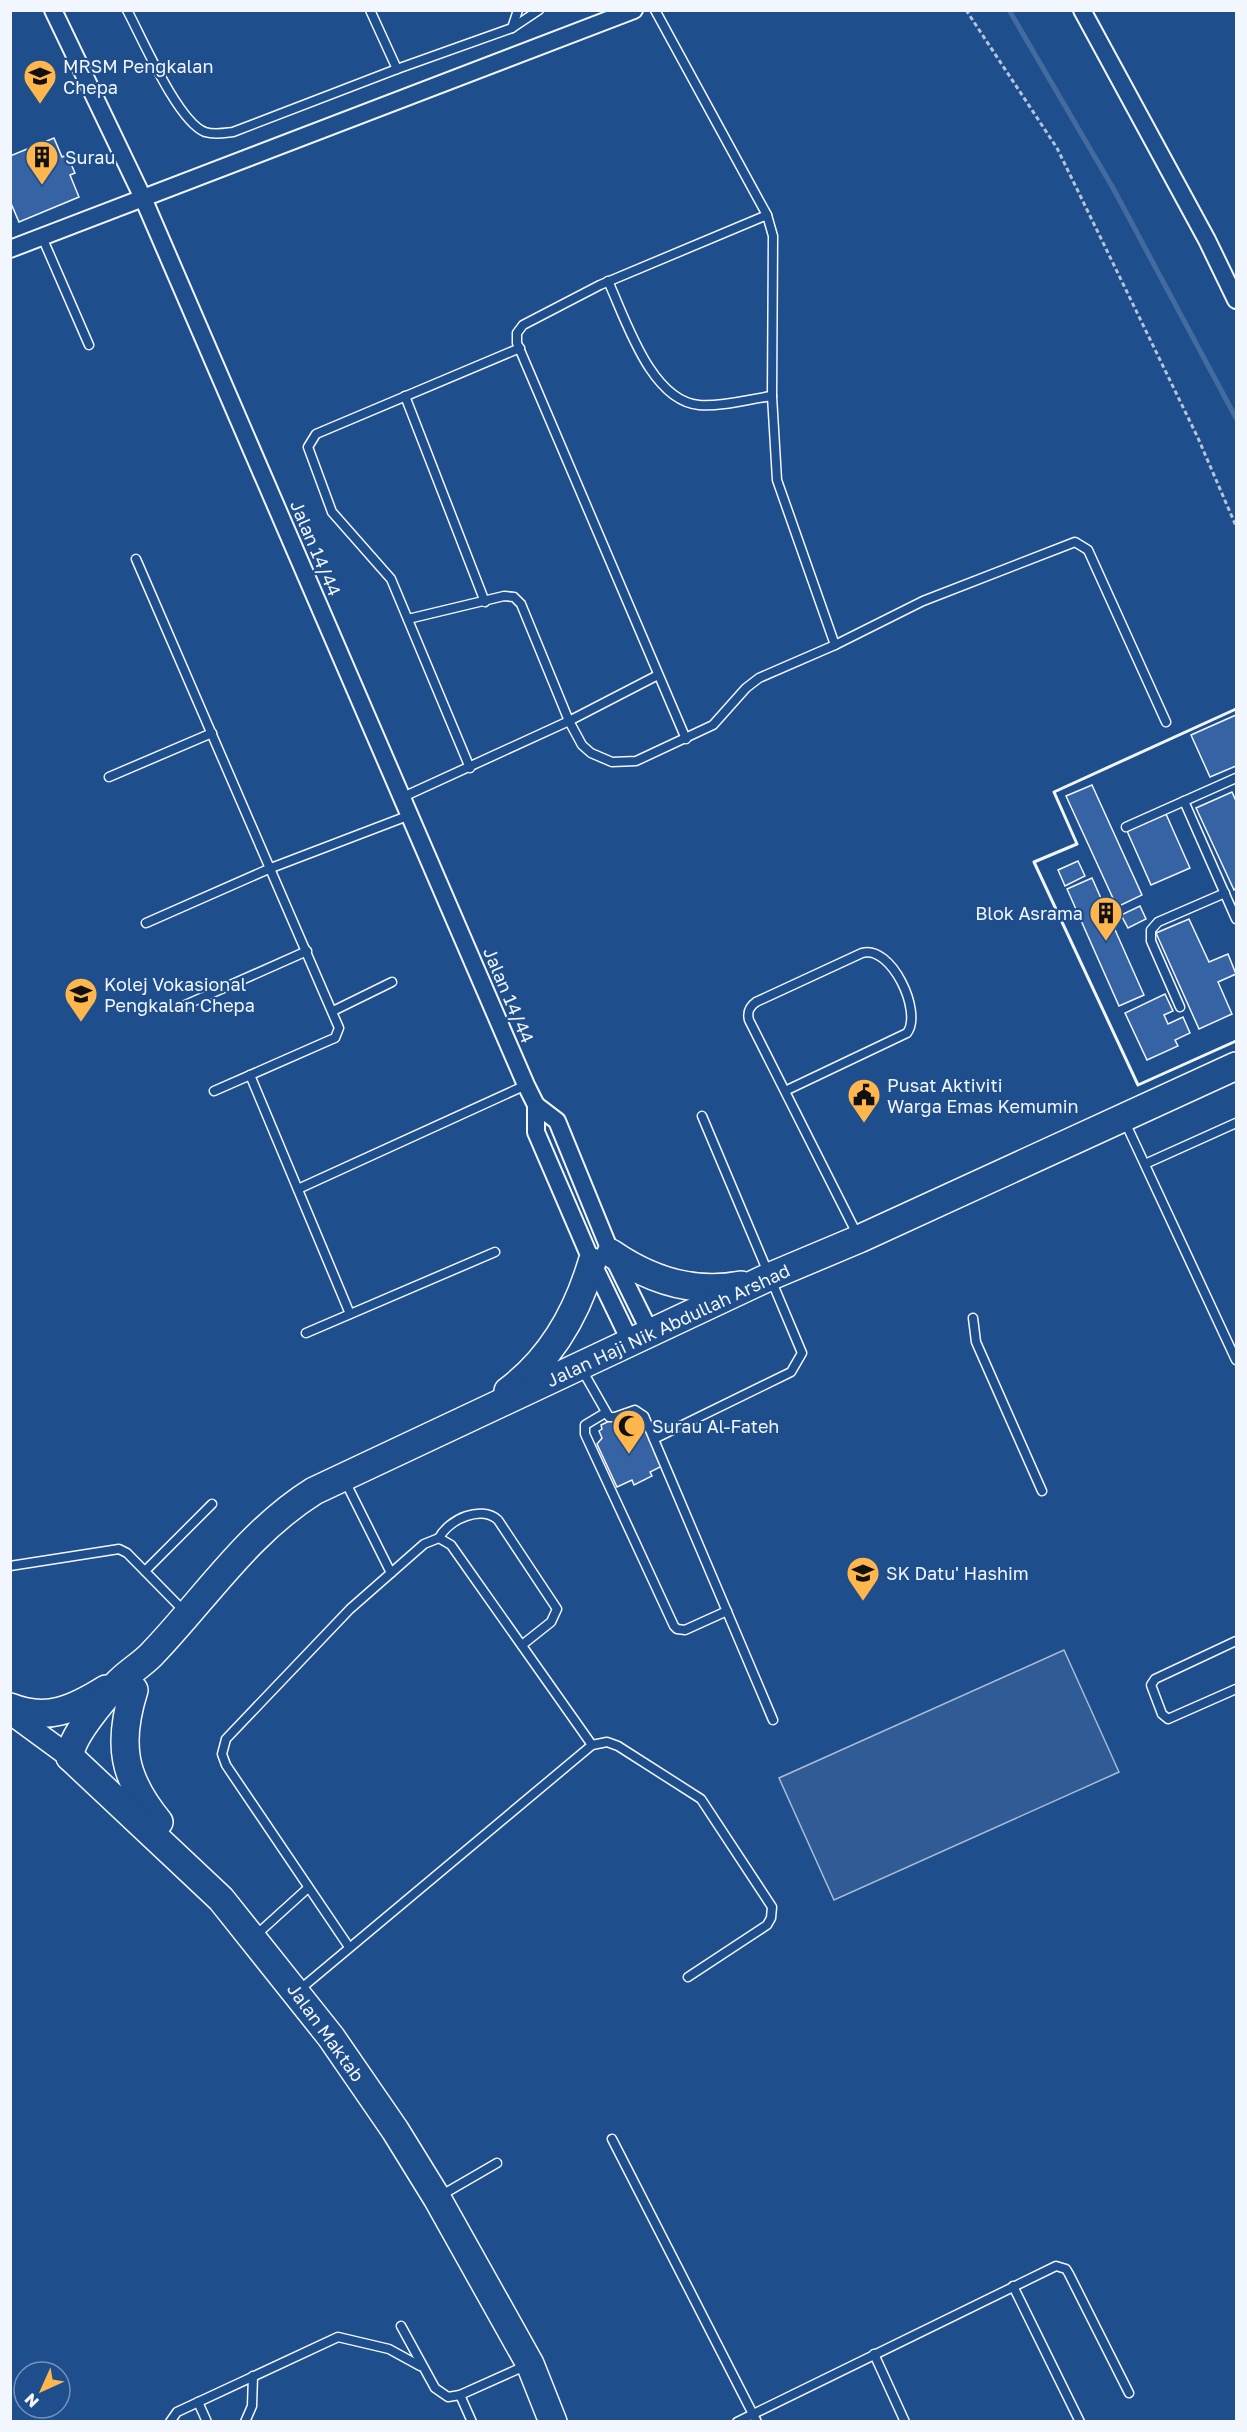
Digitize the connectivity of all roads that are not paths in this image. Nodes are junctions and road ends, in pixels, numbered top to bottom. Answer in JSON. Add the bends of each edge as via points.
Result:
{"nodes":[{"id":1,"x":53,"y":10,"type":"edge"},
{"id":2,"x":127,"y":10,"type":"edge"},
{"id":3,"x":370,"y":10,"type":"edge"},
{"id":4,"x":518,"y":10,"type":"edge"},
{"id":5,"x":539,"y":10,"type":"edge"},
{"id":6,"x":634,"y":10,"type":"edge"},
{"id":7,"x":655,"y":10,"type":"edge"},
{"id":8,"x":1082,"y":10,"type":"edge"},
{"id":9,"x":512,"y":28,"type":"junction"},
{"id":10,"x":397,"y":69,"type":"junction"},
{"id":11,"x":143,"y":198,"type":"junction"},
{"id":12,"x":767,"y":215,"type":"junction"},
{"id":13,"x":42,"y":237,"type":"junction"},
{"id":14,"x":10,"y":249,"type":"edge"},
{"id":15,"x":608,"y":281,"type":"junction"},
{"id":16,"x":1236,"y":300,"type":"edge"},
{"id":17,"x":89,"y":345,"type":"dead end"},
{"id":18,"x":520,"y":348,"type":"junction"},
{"id":19,"x":405,"y":396,"type":"junction"},
{"id":20,"x":772,"y":396,"type":"junction"},
{"id":21,"x":136,"y":559,"type":"dead end"},
{"id":22,"x":484,"y":602,"type":"junction"},
{"id":23,"x":408,"y":619,"type":"junction"},
{"id":24,"x":835,"y":645,"type":"junction"},
{"id":25,"x":658,"y":675,"type":"junction"},
{"id":26,"x":569,"y":721,"type":"junction"},
{"id":27,"x":1166,"y":722,"type":"dead end"},
{"id":28,"x":212,"y":733,"type":"junction"},
{"id":29,"x":686,"y":739,"type":"junction"},
{"id":30,"x":470,"y":768,"type":"junction"},
{"id":31,"x":109,"y":777,"type":"dead end"},
{"id":32,"x":1236,"y":778,"type":"edge"},
{"id":33,"x":403,"y":797,"type":"junction"},
{"id":34,"x":1184,"y":801,"type":"junction"},
{"id":35,"x":410,"y":814,"type":"junction"},
{"id":36,"x":1126,"y":827,"type":"dead end"},
{"id":37,"x":271,"y":868,"type":"junction"},
{"id":38,"x":1225,"y":893,"type":"junction"},
{"id":39,"x":1236,"y":920,"type":"edge"},
{"id":40,"x":147,"y":922,"type":"dead end"},
{"id":41,"x":307,"y":951,"type":"junction"},
{"id":42,"x":392,"y":982,"type":"dead end"},
{"id":43,"x":183,"y":1006,"type":"dead end"},
{"id":44,"x":1180,"y":1006,"type":"dead end"},
{"id":45,"x":333,"y":1011,"type":"junction"},
{"id":46,"x":1236,"y":1066,"type":"edge"},
{"id":47,"x":250,"y":1075,"type":"junction"},
{"id":48,"x":526,"y":1085,"type":"junction"},
{"id":49,"x":214,"y":1091,"type":"dead end"},
{"id":50,"x":785,"y":1091,"type":"junction"},
{"id":51,"x":536,"y":1105,"type":"junction"},
{"id":52,"x":702,"y":1116,"type":"dead end"},
{"id":53,"x":1124,"y":1119,"type":"junction"},
{"id":54,"x":1236,"y":1123,"type":"edge"},
{"id":55,"x":1145,"y":1164,"type":"junction"},
{"id":56,"x":298,"y":1189,"type":"junction"},
{"id":57,"x":859,"y":1239,"type":"junction"},
{"id":58,"x":495,"y":1252,"type":"dead end"},
{"id":59,"x":602,"y":1258,"type":"junction"},
{"id":60,"x":771,"y":1276,"type":"junction"},
{"id":61,"x":350,"y":1314,"type":"junction"},
{"id":62,"x":973,"y":1318,"type":"dead end"},
{"id":63,"x":306,"y":1334,"type":"dead end"},
{"id":64,"x":641,"y":1339,"type":"junction"},
{"id":65,"x":1236,"y":1360,"type":"edge"},
{"id":66,"x":581,"y":1366,"type":"junction"},
{"id":67,"x":605,"y":1413,"type":"junction"},
{"id":68,"x":459,"y":1422,"type":"junction"},
{"id":69,"x":654,"y":1439,"type":"junction"},
{"id":70,"x":342,"y":1476,"type":"junction"},
{"id":71,"x":1042,"y":1491,"type":"dead end"},
{"id":72,"x":212,"y":1504,"type":"dead end"},
{"id":73,"x":439,"y":1538,"type":"junction"},
{"id":74,"x":10,"y":1566,"type":"edge"},
{"id":75,"x":145,"y":1571,"type":"junction"},
{"id":76,"x":391,"y":1573,"type":"junction"},
{"id":77,"x":727,"y":1611,"type":"junction"},
{"id":78,"x":187,"y":1613,"type":"junction"},
{"id":79,"x":1236,"y":1641,"type":"edge"},
{"id":80,"x":522,"y":1645,"type":"junction"},
{"id":81,"x":127,"y":1686,"type":"junction"},
{"id":82,"x":1236,"y":1689,"type":"edge"},
{"id":83,"x":10,"y":1707,"type":"edge"},
{"id":84,"x":10,"y":1713,"type":"edge"},
{"id":85,"x":772,"y":1720,"type":"dead end"},
{"id":86,"x":592,"y":1745,"type":"junction"},
{"id":87,"x":70,"y":1757,"type":"junction"},
{"id":88,"x":308,"y":1888,"type":"junction"},
{"id":89,"x":221,"y":1899,"type":"junction"},
{"id":90,"x":254,"y":1937,"type":"junction"},
{"id":91,"x":349,"y":1947,"type":"junction"},
{"id":92,"x":688,"y":1977,"type":"dead end"},
{"id":93,"x":297,"y":1992,"type":"junction"},
{"id":94,"x":612,"y":2139,"type":"dead end"},
{"id":95,"x":497,"y":2163,"type":"dead end"},
{"id":96,"x":436,"y":2198,"type":"junction"},
{"id":97,"x":1012,"y":2286,"type":"junction"},
{"id":98,"x":401,"y":2326,"type":"dead end"},
{"id":99,"x":874,"y":2354,"type":"junction"},
{"id":100,"x":530,"y":2364,"type":"junction"},
{"id":101,"x":420,"y":2366,"type":"junction"},
{"id":102,"x":253,"y":2376,"type":"junction"},
{"id":103,"x":1129,"y":2393,"type":"dead end"},
{"id":104,"x":460,"y":2395,"type":"junction"},
{"id":105,"x":198,"y":2402,"type":"junction"},
{"id":106,"x":753,"y":2419,"type":"edge"},
{"id":107,"x":170,"y":2421,"type":"edge"},
{"id":108,"x":207,"y":2421,"type":"edge"},
{"id":109,"x":245,"y":2421,"type":"edge"},
{"id":110,"x":472,"y":2421,"type":"edge"},
{"id":111,"x":553,"y":2421,"type":"edge"},
{"id":112,"x":737,"y":2421,"type":"edge"},
{"id":113,"x":905,"y":2421,"type":"edge"},
{"id":114,"x":1080,"y":2421,"type":"edge"}],
"edges":[{"from":1,"to":11,"type":"street","name":"Jalan 14/44"},
{"from":2,"to":10,"type":"lane","via":[[179,109],[205,132],[233,132]]},
{"from":3,"to":10,"type":"lane"},
{"from":4,"to":9,"type":"lane"},
{"from":5,"to":9,"type":"lane"},
{"from":6,"to":11,"type":"street"},
{"from":7,"to":12,"type":"lane"},
{"from":8,"to":16,"type":"street"},
{"from":9,"to":10,"type":"lane"},
{"from":11,"to":13,"type":"street"},
{"from":11,"to":33,"type":"street","name":"Jalan 14/44"},
{"from":12,"to":15,"type":"lane"},
{"from":12,"to":20,"type":"lane","via":[[774,244]]},
{"from":13,"to":14,"type":"street"},
{"from":13,"to":17,"type":"lane"},
{"from":15,"to":18,"type":"lane","via":[[519,328],[516,338]]},
{"from":15,"to":20,"type":"lane","via":[[652,373],[667,392],[699,405]]},
{"from":18,"to":19,"type":"lane"},
{"from":18,"to":25,"type":"lane"},
{"from":19,"to":22,"type":"lane"},
{"from":19,"to":23,"type":"lane","via":[[316,434],[308,447],[332,512],[389,576]]},
{"from":20,"to":24,"type":"lane","via":[[777,480]]},
{"from":21,"to":28,"type":"lane"},
{"from":22,"to":23,"type":"lane"},
{"from":22,"to":26,"type":"lane","via":[[504,596],[518,600]]},
{"from":23,"to":30,"type":"lane"},
{"from":24,"to":27,"type":"lane","via":[[923,601],[1070,542],[1080,543],[1088,550]]},
{"from":24,"to":29,"type":"lane","via":[[755,681],[718,721]]},
{"from":25,"to":26,"type":"lane"},
{"from":25,"to":29,"type":"lane"},
{"from":26,"to":29,"type":"lane","via":[[582,745],[612,762],[636,761]]},
{"from":26,"to":30,"type":"lane"},
{"from":28,"to":31,"type":"lane"},
{"from":28,"to":37,"type":"lane"},
{"from":30,"to":33,"type":"lane"},
{"from":32,"to":34,"type":"lane"},
{"from":33,"to":35,"type":"street","name":"Jalan 14/44"},
{"from":34,"to":36,"type":"lane"},
{"from":34,"to":38,"type":"lane"},
{"from":35,"to":37,"type":"lane"},
{"from":35,"to":48,"type":"street","name":"Jalan 14/44"},
{"from":37,"to":40,"type":"lane"},
{"from":37,"to":41,"type":"lane"},
{"from":38,"to":39,"type":"lane"},
{"from":38,"to":44,"type":"lane","via":[[1158,922],[1151,930],[1151,941]]},
{"from":41,"to":43,"type":"lane"},
{"from":41,"to":45,"type":"lane"},
{"from":42,"to":45,"type":"lane"},
{"from":45,"to":47,"type":"lane","via":[[339,1028],[335,1038]]},
{"from":46,"to":53,"type":"main road","name":"Jalan Haji Nik Abdullah Arshad"},
{"from":47,"to":49,"type":"lane"},
{"from":47,"to":56,"type":"lane"},
{"from":48,"to":51,"type":"street","name":"Jalan 14/44"},
{"from":48,"to":56,"type":"lane"},
{"from":50,"to":50,"type":"lane","via":[[749,1020],[751,1005],[862,953],[870,952],[889,962],[912,1010],[907,1033]]},
{"from":50,"to":57,"type":"lane"},
{"from":51,"to":59,"type":"street","name":"Jalan 14/44","via":[[536,1132]]},
{"from":51,"to":59,"type":"street","name":"Jalan 14/44","via":[[557,1122]]},
{"from":52,"to":60,"type":"lane"},
{"from":53,"to":55,"type":"lane"},
{"from":53,"to":57,"type":"main road","name":"Jalan Haji Nik Abdullah Arshad"},
{"from":54,"to":55,"type":"lane"},
{"from":55,"to":65,"type":"lane"},
{"from":56,"to":61,"type":"lane"},
{"from":57,"to":60,"type":"main road","name":"Jalan Haji Nik Abdullah Arshad"},
{"from":58,"to":61,"type":"lane"},
{"from":59,"to":60,"type":"main road","via":[[688,1286],[730,1287]]},
{"from":59,"to":64,"type":"street","name":"Jalan 14/44"},
{"from":59,"to":68,"type":"main road","via":[[568,1322],[543,1357],[513,1388]]},
{"from":60,"to":64,"type":"main road","name":"Jalan Haji Nik Abdullah Arshad"},
{"from":60,"to":69,"type":"lane","via":[[802,1347],[797,1365],[791,1372]]},
{"from":61,"to":63,"type":"lane"},
{"from":62,"to":71,"type":"lane","via":[[976,1342]]},
{"from":64,"to":66,"type":"main road","name":"Jalan Haji Nik Abdullah Arshad"},
{"from":66,"to":67,"type":"lane"},
{"from":66,"to":68,"type":"main road","name":"Jalan Haji Nik Abdullah Arshad"},
{"from":67,"to":69,"type":"lane","via":[[612,1418],[629,1410],[640,1412]]},
{"from":67,"to":77,"type":"lane","via":[[585,1425],[585,1434],[674,1626],[685,1630]]},
{"from":68,"to":70,"type":"main road","name":"Jalan Haji Nik Abdullah Arshad"},
{"from":69,"to":77,"type":"lane"},
{"from":70,"to":76,"type":"lane"},
{"from":70,"to":78,"type":"main road","name":"Jalan Haji Nik Abdullah Arshad","via":[[276,1517]]},
{"from":72,"to":75,"type":"lane"},
{"from":73,"to":76,"type":"lane","via":[[424,1544]]},
{"from":73,"to":80,"type":"lane","via":[[451,1545]]},
{"from":73,"to":80,"type":"lane","via":[[448,1525],[473,1514],[492,1514],[498,1520],[557,1609],[551,1622]]},
{"from":74,"to":75,"type":"lane","via":[[119,1549]]},
{"from":75,"to":78,"type":"lane"},
{"from":76,"to":88,"type":"lane","via":[[350,1610],[222,1747],[226,1764]]},
{"from":77,"to":85,"type":"lane"},
{"from":78,"to":81,"type":"main road","name":"Jalan Haji Nik Abdullah Arshad"},
{"from":79,"to":82,"type":"lane","via":[[1155,1678],[1151,1685],[1162,1714],[1168,1719]]},
{"from":80,"to":86,"type":"lane"},
{"from":81,"to":83,"type":"main road","via":[[60,1713],[40,1715]]},
{"from":81,"to":87,"type":"main road","name":"Jalan Haji Nik Abdullah Arshad","via":[[73,1741]]},
{"from":81,"to":89,"type":"main road","via":[[123,1741],[132,1782],[144,1804]]},
{"from":84,"to":87,"type":"street","name":"Jalan Maktab"},
{"from":86,"to":91,"type":"lane"},
{"from":86,"to":92,"type":"lane","via":[[606,1742],[618,1746],[701,1799],[772,1907],[767,1925]]},
{"from":87,"to":89,"type":"main road","name":"Jalan Maktab"},
{"from":88,"to":90,"type":"lane"},
{"from":88,"to":91,"type":"lane"},
{"from":89,"to":90,"type":"main road","name":"Jalan Maktab"},
{"from":90,"to":93,"type":"main road","name":"Jalan Maktab"},
{"from":91,"to":93,"type":"lane"},
{"from":93,"to":96,"type":"main road","name":"Jalan Maktab","via":[[364,2083]]},
{"from":94,"to":106,"type":"lane"},
{"from":95,"to":96,"type":"lane"},
{"from":96,"to":100,"type":"main road","name":"Jalan Maktab"},
{"from":97,"to":99,"type":"lane"},
{"from":97,"to":103,"type":"lane","via":[[1051,2267],[1066,2269]]},
{"from":97,"to":114,"type":"lane"},
{"from":98,"to":101,"type":"lane"},
{"from":99,"to":106,"type":"lane"},
{"from":99,"to":113,"type":"lane"},
{"from":100,"to":104,"type":"lane"},
{"from":100,"to":111,"type":"main road","name":"Jalan Maktab"},
{"from":101,"to":102,"type":"lane","via":[[390,2349],[338,2337]]},
{"from":101,"to":104,"type":"lane","via":[[440,2393],[448,2397]]},
{"from":102,"to":105,"type":"lane"},
{"from":102,"to":109,"type":"lane","via":[[252,2406]]},
{"from":104,"to":110,"type":"lane"},
{"from":105,"to":107,"type":"lane","via":[[177,2412]]},
{"from":105,"to":108,"type":"lane"},
{"from":106,"to":112,"type":"lane"}]}
